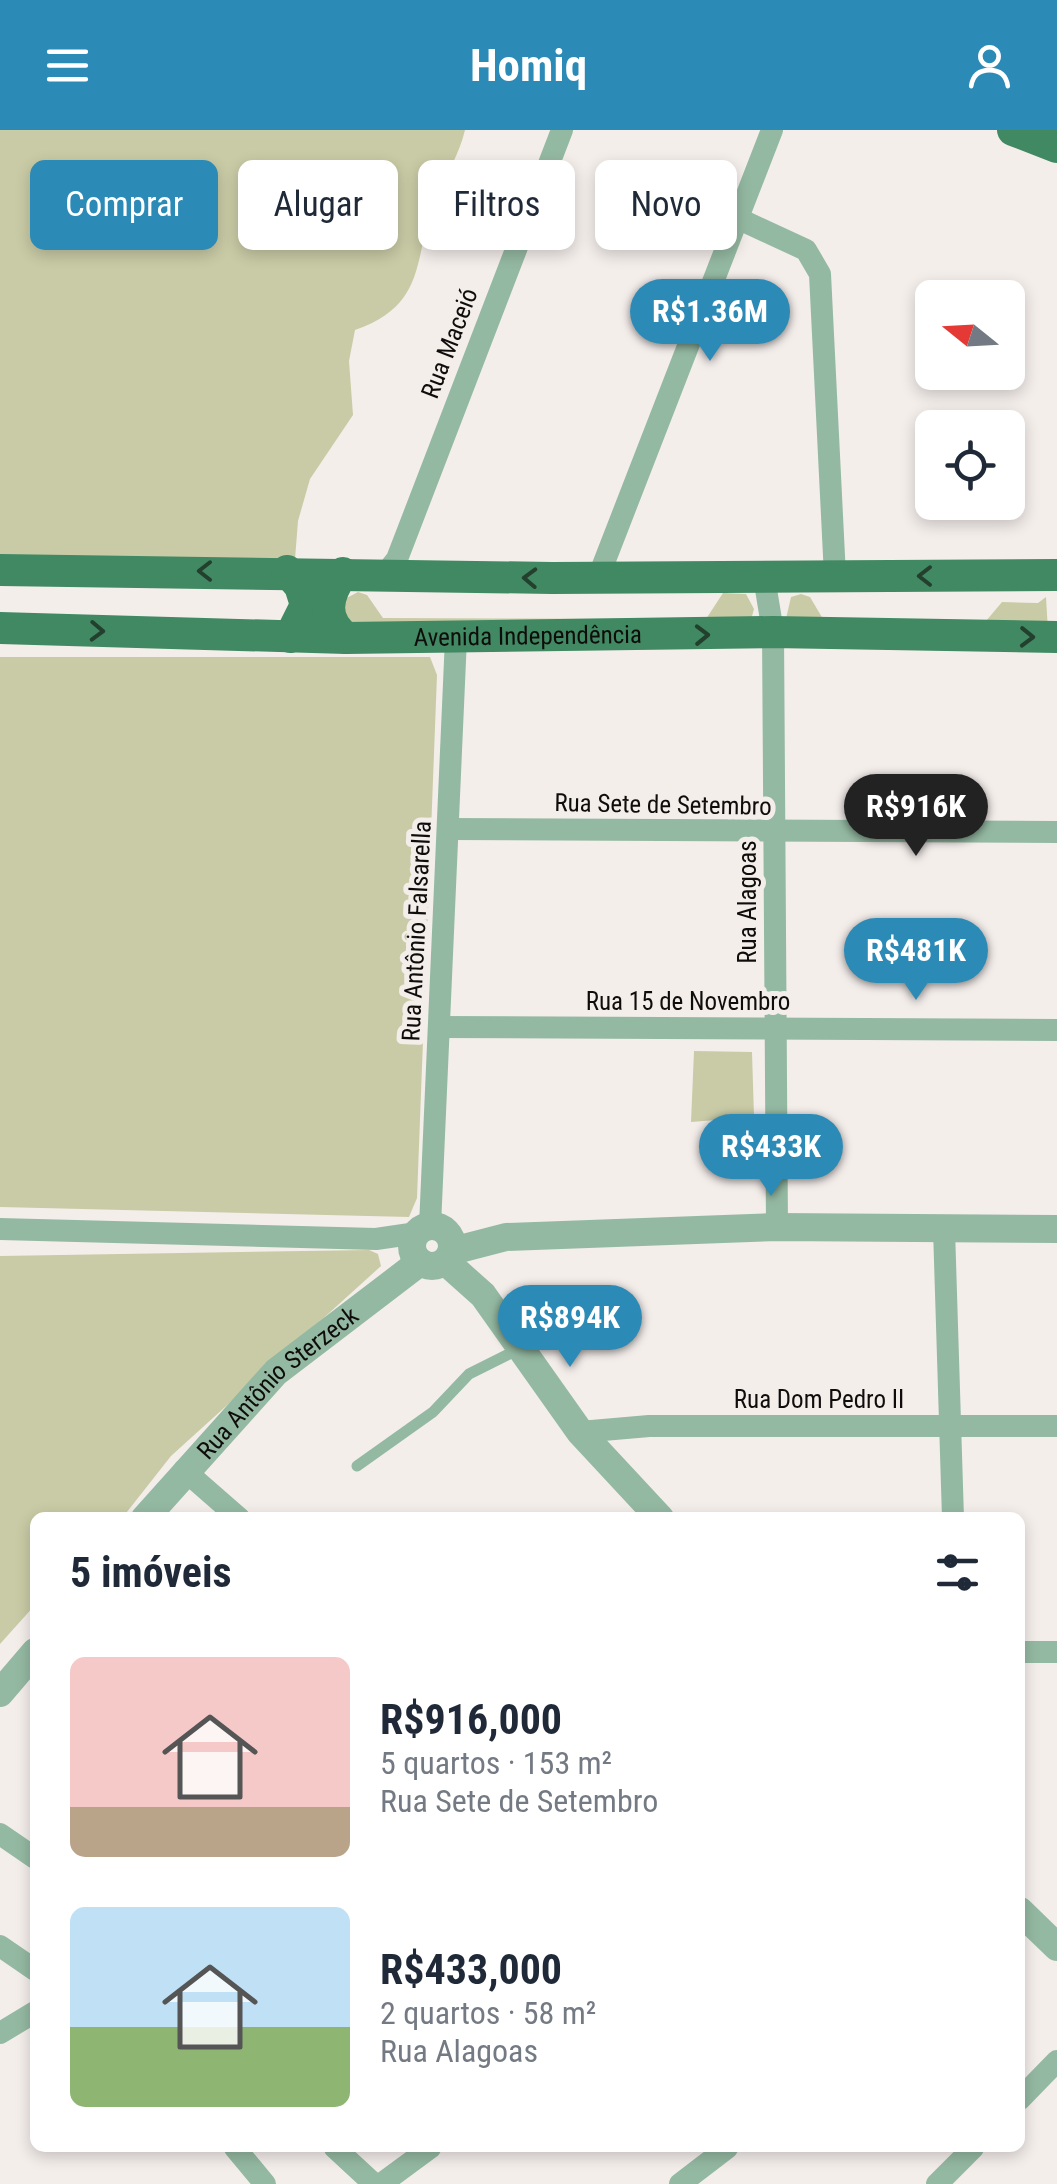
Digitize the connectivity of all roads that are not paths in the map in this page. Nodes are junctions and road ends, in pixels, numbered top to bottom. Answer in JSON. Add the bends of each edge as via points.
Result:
{"nodes":[{"id":1,"x":562,"y":130,"type":"edge"},
{"id":2,"x":772,"y":130,"type":"edge"},
{"id":3,"x":1013,"y":130,"type":"edge"},
{"id":4,"x":1057,"y":148,"type":"edge"},
{"id":5,"x":737,"y":218,"type":"joint"},
{"id":6,"x":725,"y":250,"type":"edge"},
{"id":7,"x":0,"y":570,"type":"edge"},
{"id":8,"x":287,"y":572,"type":"junction"},
{"id":9,"x":343,"y":573,"type":"junction"},
{"id":10,"x":386,"y":573,"type":"junction"},
{"id":11,"x":1057,"y":575,"type":"edge"},
{"id":12,"x":835,"y":576,"type":"junction"},
{"id":13,"x":764,"y":577,"type":"junction"},
{"id":14,"x":598,"y":578,"type":"junction"},
{"id":15,"x":0,"y":628,"type":"edge"},
{"id":16,"x":772,"y":632,"type":"junction"},
{"id":17,"x":290,"y":637,"type":"junction"},
{"id":18,"x":1057,"y":637,"type":"edge"},
{"id":19,"x":346,"y":638,"type":"junction"},
{"id":20,"x":456,"y":638,"type":"junction"},
{"id":21,"x":448,"y":829,"type":"junction"},
{"id":22,"x":1057,"y":832,"type":"edge"},
{"id":23,"x":774,"y":834,"type":"junction"},
{"id":24,"x":439,"y":1028,"type":"junction"},
{"id":25,"x":774,"y":1028,"type":"junction"},
{"id":26,"x":1057,"y":1030,"type":"edge"},
{"id":27,"x":777,"y":1227,"type":"junction"},
{"id":28,"x":944,"y":1228,"type":"junction"},
{"id":29,"x":0,"y":1229,"type":"edge"},
{"id":30,"x":1057,"y":1229,"type":"edge"},
{"id":31,"x":432,"y":1246,"type":"junction"},
{"id":32,"x":519,"y":1349,"type":"junction"},
{"id":33,"x":1057,"y":1426,"type":"edge"},
{"id":34,"x":949,"y":1428,"type":"junction"},
{"id":35,"x":580,"y":1432,"type":"junction"},
{"id":36,"x":357,"y":1466,"type":"dead end"},
{"id":37,"x":184,"y":1470,"type":"junction"},
{"id":38,"x":151,"y":1512,"type":"edge"},
{"id":39,"x":232,"y":1512,"type":"edge"},
{"id":40,"x":654,"y":1512,"type":"edge"},
{"id":41,"x":952,"y":1512,"type":"edge"},
{"id":42,"x":1025,"y":1652,"type":"edge"},
{"id":43,"x":1057,"y":1652,"type":"edge"},
{"id":44,"x":30,"y":1658,"type":"edge"},
{"id":45,"x":0,"y":1693,"type":"edge"},
{"id":46,"x":0,"y":1834,"type":"edge"},
{"id":47,"x":30,"y":1855,"type":"edge"},
{"id":48,"x":1025,"y":1918,"type":"edge"},
{"id":49,"x":0,"y":1946,"type":"edge"},
{"id":50,"x":1057,"y":1947,"type":"edge"},
{"id":51,"x":30,"y":1967,"type":"edge"},
{"id":52,"x":30,"y":2015,"type":"edge"},
{"id":53,"x":0,"y":2032,"type":"edge"},
{"id":54,"x":1057,"y":2061,"type":"edge"},
{"id":55,"x":1025,"y":2094,"type":"edge"},
{"id":56,"x":237,"y":2152,"type":"edge"},
{"id":57,"x":340,"y":2152,"type":"edge"},
{"id":58,"x":424,"y":2152,"type":"edge"},
{"id":59,"x":722,"y":2152,"type":"edge"},
{"id":60,"x":969,"y":2152,"type":"edge"},
{"id":61,"x":265,"y":2184,"type":"edge"},
{"id":62,"x":378,"y":2184,"type":"edge"},
{"id":63,"x":680,"y":2184,"type":"edge"},
{"id":64,"x":937,"y":2184,"type":"edge"}],
"edges":[{"from":1,"to":10,"type":"street","name":"Rua Maceió","via":[[400,552]]},
{"from":2,"to":5,"type":"street"},
{"from":3,"to":4,"type":"main road"},
{"from":5,"to":12,"type":"street","via":[[806,250],[820,274]]},
{"from":6,"to":14,"type":"street"},
{"from":8,"to":7,"type":"main road","one_way":true},
{"from":8,"to":9,"type":"main road"},
{"from":8,"to":17,"type":"main road","via":[[306,605]]},
{"from":9,"to":10,"type":"main road"},
{"from":9,"to":19,"type":"main road","via":[[328,611],[333,628]]},
{"from":14,"to":10,"type":"main road","one_way":true},
{"from":11,"to":12,"type":"main road","one_way":true},
{"from":12,"to":13,"type":"main road"},
{"from":13,"to":14,"type":"main road"},
{"from":13,"to":16,"type":"street","name":"Rua Alagoas"},
{"from":15,"to":17,"type":"main road","name":"Avenida Independência","one_way":true},
{"from":16,"to":18,"type":"main road","name":"Avenida Independência","one_way":true},
{"from":20,"to":16,"type":"main road","name":"Avenida Independência","one_way":true},
{"from":16,"to":23,"type":"street","name":"Rua Alagoas"},
{"from":17,"to":19,"type":"main road","name":"Avenida Independência"},
{"from":19,"to":20,"type":"main road","name":"Avenida Independência"},
{"from":20,"to":21,"type":"street","name":"Rua Antônio Falsarella"},
{"from":21,"to":23,"type":"street","name":"Rua Sete de Setembro"},
{"from":21,"to":24,"type":"street","name":"Rua Antônio Falsarella"},
{"from":22,"to":23,"type":"street","name":"Rua Sete de Setembro"},
{"from":23,"to":25,"type":"street","name":"Rua Alagoas"},
{"from":24,"to":25,"type":"street","name":"Rua 15 de Novembro"},
{"from":24,"to":31,"type":"street","name":"Rua Antônio Falsarella"},
{"from":25,"to":26,"type":"street","name":"Rua 15 de Novembro"},
{"from":25,"to":27,"type":"street","name":"Rua Alagoas"},
{"from":27,"to":28,"type":"street"},
{"from":27,"to":31,"type":"street"},
{"from":28,"to":30,"type":"street"},
{"from":28,"to":34,"type":"street"},
{"from":29,"to":31,"type":"street"},
{"from":31,"to":32,"type":"street","via":[[483,1295]]},
{"from":31,"to":37,"type":"street","name":"Rua Antônio Sterzeck","via":[[276,1372]]},
{"from":32,"to":35,"type":"street"},
{"from":32,"to":36,"type":"lane","via":[[469,1374],[432,1412]]},
{"from":33,"to":34,"type":"street","name":"Rua Dom Pedro II"},
{"from":34,"to":35,"type":"street","name":"Rua Dom Pedro II","via":[[650,1426]]},
{"from":34,"to":41,"type":"street"},
{"from":35,"to":40,"type":"street"},
{"from":37,"to":38,"type":"street","name":"Rua Antônio Sterzeck"},
{"from":37,"to":39,"type":"street"},
{"from":42,"to":43,"type":"street"},
{"from":44,"to":45,"type":"street"},
{"from":46,"to":47,"type":"street"},
{"from":48,"to":50,"type":"street"},
{"from":49,"to":51,"type":"street"},
{"from":52,"to":53,"type":"street"},
{"from":54,"to":55,"type":"street"},
{"from":56,"to":61,"type":"street"},
{"from":57,"to":62,"type":"street"},
{"from":58,"to":62,"type":"street"},
{"from":59,"to":63,"type":"street"},
{"from":60,"to":64,"type":"street"}]}
